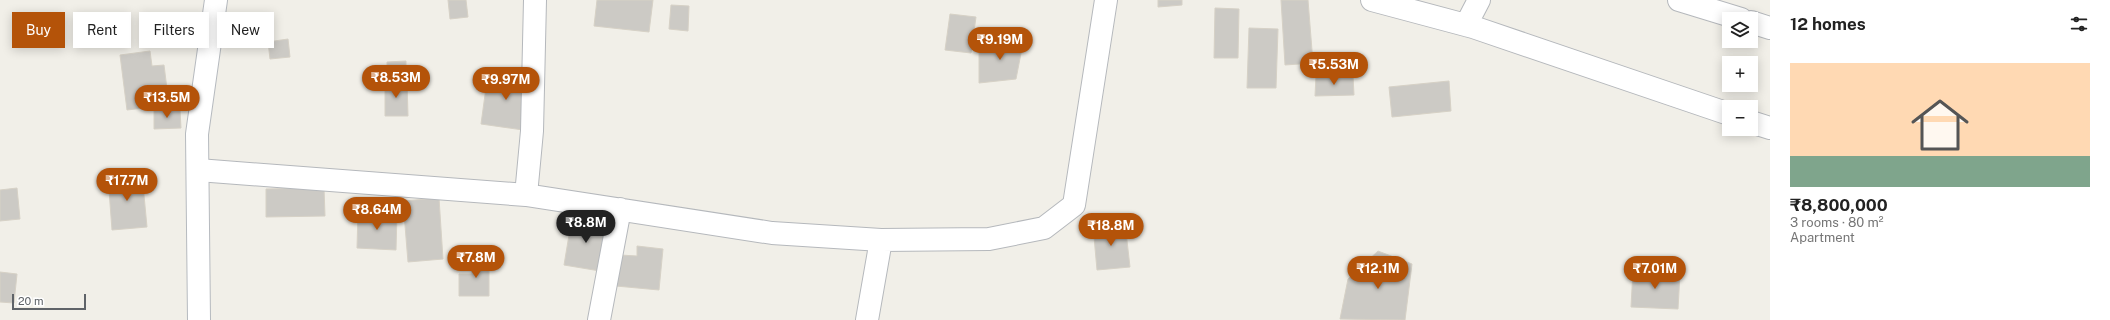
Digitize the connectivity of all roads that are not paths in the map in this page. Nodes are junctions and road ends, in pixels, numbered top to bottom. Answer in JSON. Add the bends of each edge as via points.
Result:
{"nodes":[{"id":1,"x":216,"y":0,"type":"edge"},
{"id":2,"x":535,"y":0,"type":"edge"},
{"id":3,"x":1106,"y":0,"type":"edge"},
{"id":4,"x":1372,"y":0,"type":"edge"},
{"id":5,"x":1479,"y":0,"type":"edge"},
{"id":6,"x":1679,"y":0,"type":"edge"},
{"id":7,"x":1722,"y":13,"type":"edge"},
{"id":8,"x":1758,"y":24,"type":"edge"},
{"id":9,"x":1466,"y":25,"type":"junction"},
{"id":10,"x":1770,"y":28,"type":"edge"},
{"id":11,"x":1722,"y":112,"type":"edge"},
{"id":12,"x":1758,"y":124,"type":"edge"},
{"id":13,"x":1770,"y":128,"type":"edge"},
{"id":14,"x":198,"y":170,"type":"junction"},
{"id":15,"x":526,"y":195,"type":"junction"},
{"id":16,"x":620,"y":209,"type":"junction"},
{"id":17,"x":881,"y":240,"type":"junction"},
{"id":18,"x":199,"y":320,"type":"edge"},
{"id":19,"x":599,"y":320,"type":"edge"},
{"id":20,"x":867,"y":320,"type":"edge"}],
"edges":[{"from":1,"to":14,"type":"street","via":[[197,134]]},
{"from":2,"to":15,"type":"street","via":[[532,131]]},
{"from":3,"to":17,"type":"street","via":[[1074,205],[1044,228],[989,239]]},
{"from":4,"to":9,"type":"street"},
{"from":5,"to":9,"type":"street"},
{"from":6,"to":7,"type":"street"},
{"from":8,"to":10,"type":"street"},
{"from":9,"to":11,"type":"street"},
{"from":12,"to":13,"type":"street"},
{"from":14,"to":15,"type":"street"},
{"from":14,"to":18,"type":"street"},
{"from":15,"to":16,"type":"street"},
{"from":16,"to":17,"type":"street","via":[[772,233]]},
{"from":16,"to":19,"type":"street"},
{"from":17,"to":20,"type":"street"}]}
